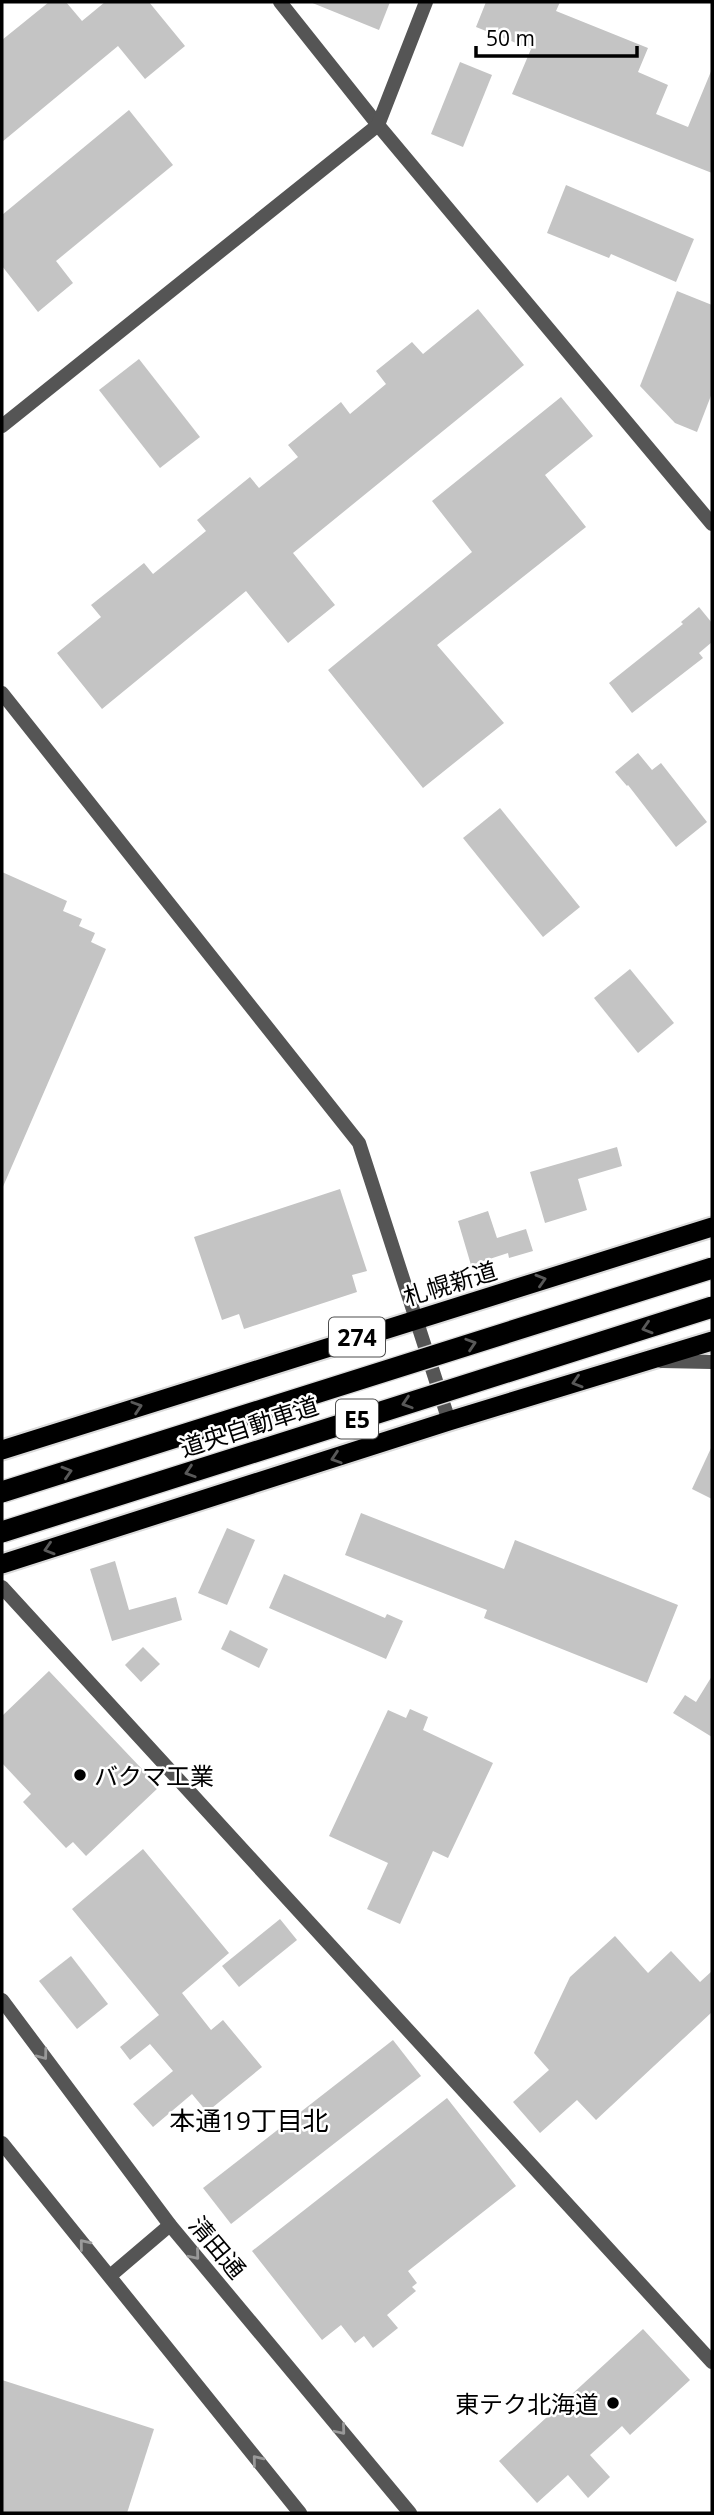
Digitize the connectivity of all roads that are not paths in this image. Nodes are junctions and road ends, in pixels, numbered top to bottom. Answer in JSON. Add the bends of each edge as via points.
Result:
{"nodes":[{"id":1,"x":280,"y":2,"type":"edge"},
{"id":2,"x":426,"y":2,"type":"edge"},
{"id":3,"x":379,"y":124,"type":"junction"},
{"id":4,"x":2,"y":426,"type":"edge"},
{"id":5,"x":712,"y":524,"type":"edge"},
{"id":6,"x":2,"y":693,"type":"edge"},
{"id":7,"x":712,"y":1227,"type":"edge"},
{"id":8,"x":712,"y":1268,"type":"edge"},
{"id":9,"x":712,"y":1307,"type":"edge"},
{"id":10,"x":416,"y":1318,"type":"junction"},
{"id":11,"x":712,"y":1341,"type":"edge"},
{"id":12,"x":646,"y":1361,"type":"junction"},
{"id":13,"x":712,"y":1362,"type":"edge"},
{"id":14,"x":449,"y":1421,"type":"junction"},
{"id":15,"x":2,"y":1450,"type":"edge"},
{"id":16,"x":2,"y":1492,"type":"edge"},
{"id":17,"x":2,"y":1532,"type":"edge"},
{"id":18,"x":2,"y":1564,"type":"edge"},
{"id":19,"x":2,"y":1587,"type":"edge"},
{"id":20,"x":2,"y":2000,"type":"edge"},
{"id":21,"x":2,"y":2143,"type":"edge"},
{"id":22,"x":170,"y":2225,"type":"junction"},
{"id":23,"x":110,"y":2276,"type":"junction"},
{"id":24,"x":712,"y":2362,"type":"edge"},
{"id":25,"x":300,"y":2513,"type":"edge"},
{"id":26,"x":410,"y":2513,"type":"edge"}],
"edges":[{"from":1,"to":3,"type":"street"},
{"from":2,"to":3,"type":"street"},
{"from":3,"to":4,"type":"street"},
{"from":3,"to":5,"type":"street"},
{"from":6,"to":10,"type":"street","via":[[359,1143]]},
{"from":10,"to":7,"type":"highway","name":"札幌新道","number":"274","one_way":true},
{"from":16,"to":8,"type":"highway","name":"道央自動車道","number":"E5","one_way":true,"bridge":true},
{"from":9,"to":17,"type":"highway","name":"道央自動車道","number":"E5","one_way":true,"bridge":true},
{"from":10,"to":14,"type":"street"},
{"from":15,"to":10,"type":"highway","name":"札幌新道","number":"274","one_way":true},
{"from":11,"to":12,"type":"highway"},
{"from":12,"to":13,"type":"street"},
{"from":12,"to":14,"type":"highway","one_way":true},
{"from":14,"to":18,"type":"highway","one_way":true},
{"from":19,"to":24,"type":"street"},
{"from":20,"to":22,"type":"street","name":"清田通","one_way":true},
{"from":23,"to":21,"type":"street","one_way":true},
{"from":22,"to":23,"type":"street"},
{"from":22,"to":26,"type":"street","name":"清田通","one_way":true},
{"from":25,"to":23,"type":"street","one_way":true}]}
